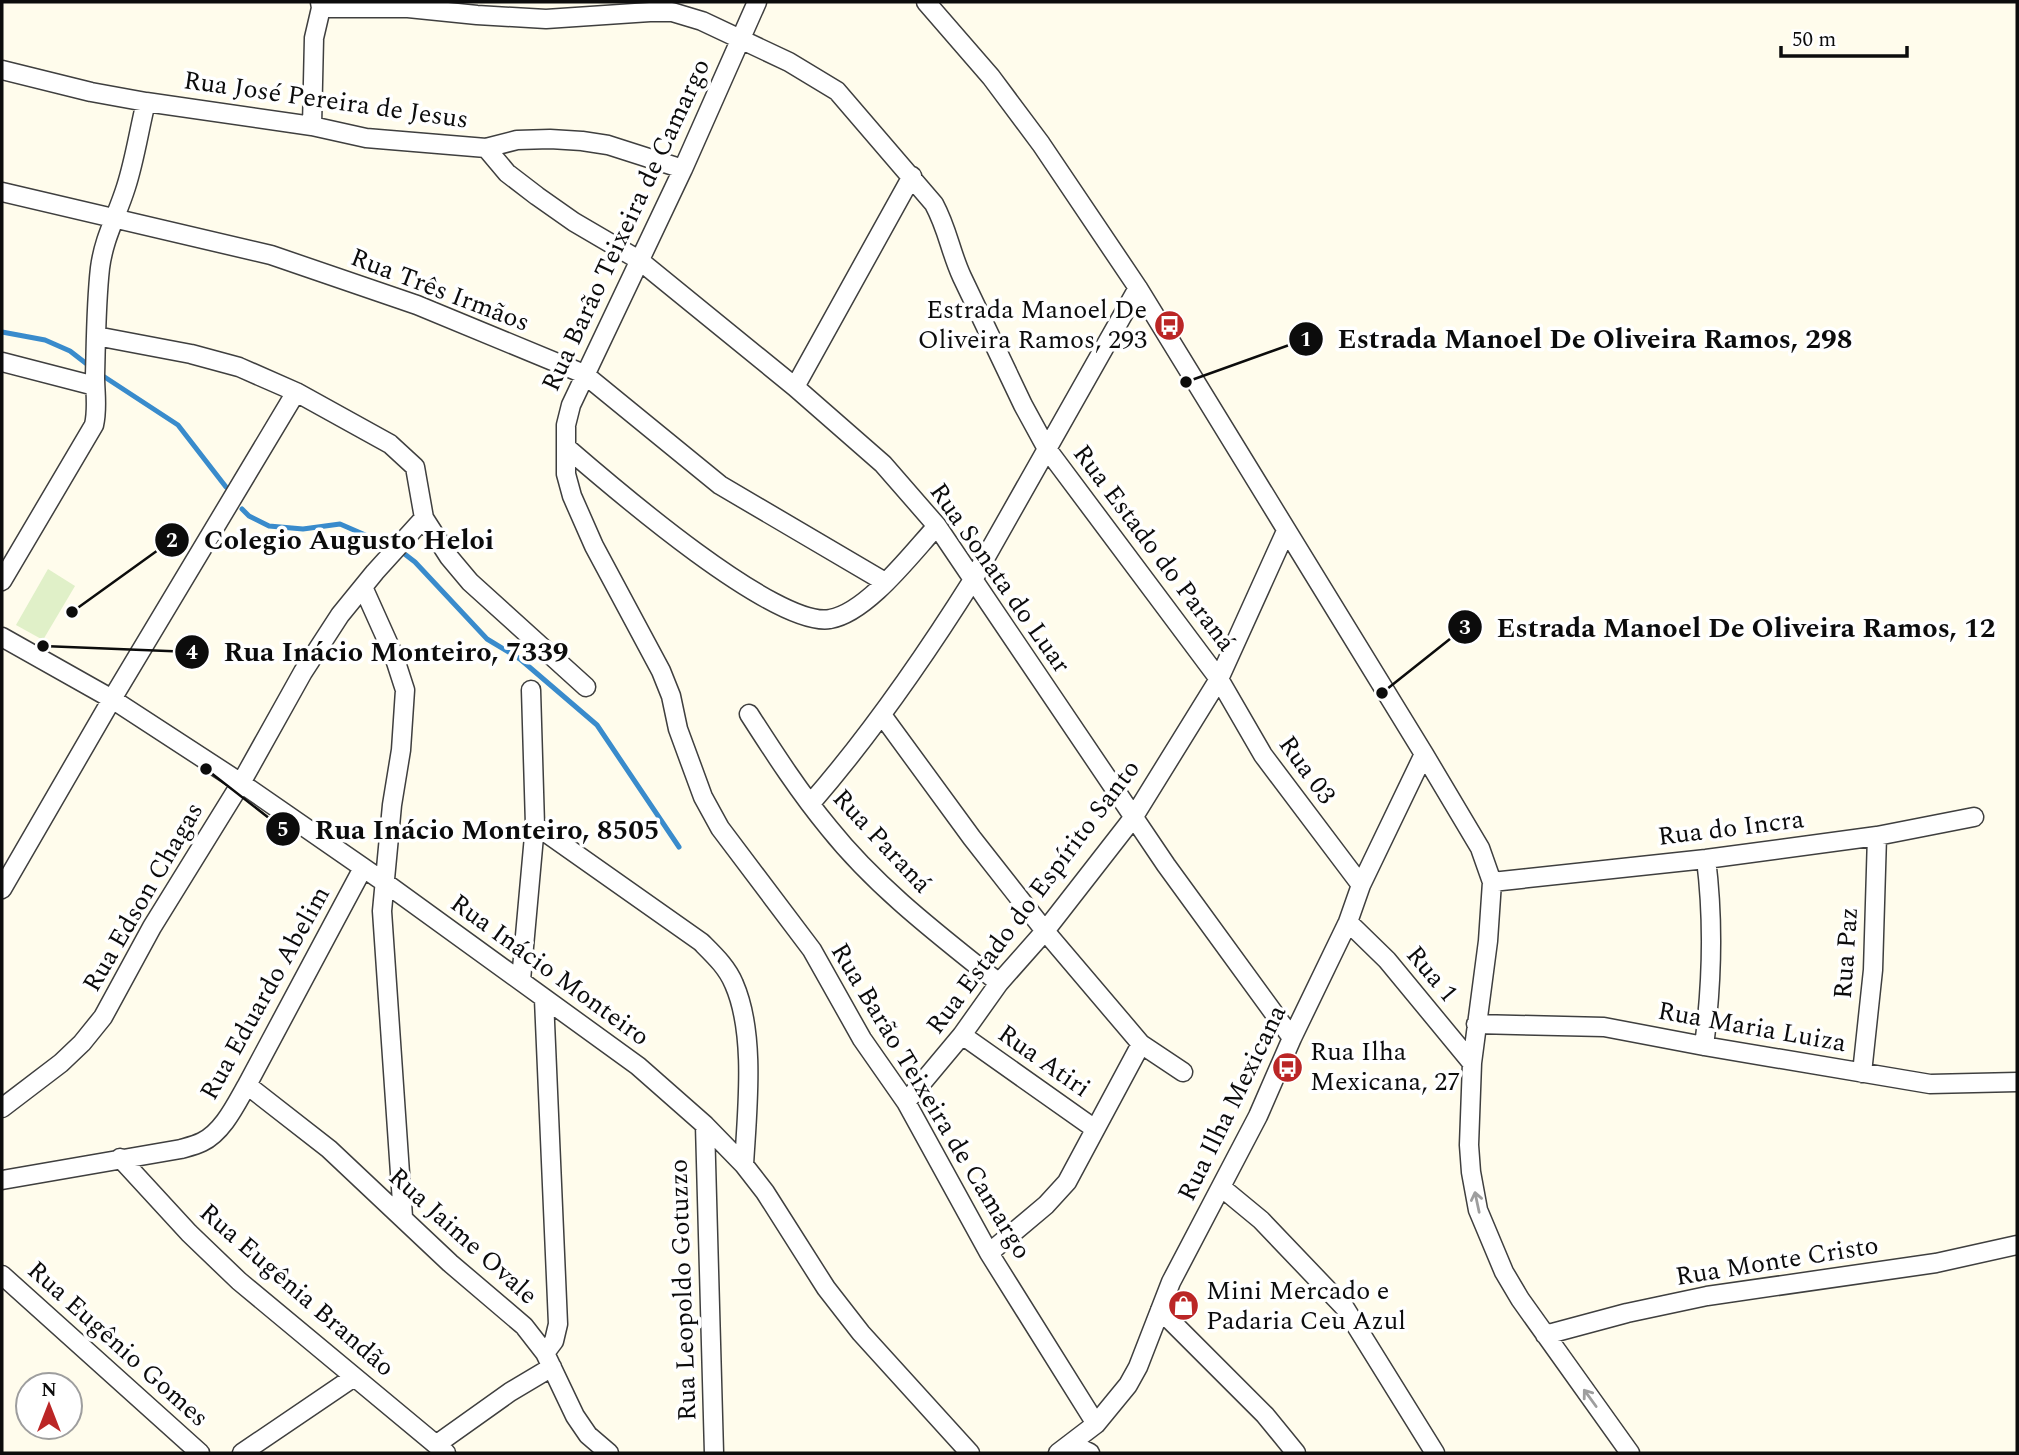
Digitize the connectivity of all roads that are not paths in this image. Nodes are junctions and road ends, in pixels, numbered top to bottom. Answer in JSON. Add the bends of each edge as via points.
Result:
{"nodes":[{"id":1,"x":757,"y":2,"type":"edge"},
{"id":2,"x":926,"y":2,"type":"edge"},
{"id":3,"x":321,"y":5,"type":"edge"},
{"id":4,"x":741,"y":38,"type":"junction"},
{"id":5,"x":2,"y":70,"type":"edge"},
{"id":6,"x":146,"y":102,"type":"junction"},
{"id":7,"x":312,"y":126,"type":"junction"},
{"id":8,"x":486,"y":148,"type":"junction"},
{"id":9,"x":683,"y":169,"type":"junction"},
{"id":10,"x":912,"y":176,"type":"junction"},
{"id":11,"x":2,"y":192,"type":"edge"},
{"id":12,"x":116,"y":219,"type":"junction"},
{"id":13,"x":639,"y":260,"type":"junction"},
{"id":14,"x":1138,"y":288,"type":"junction"},
{"id":15,"x":96,"y":339,"type":"junction"},
{"id":16,"x":2,"y":362,"type":"edge"},
{"id":17,"x":584,"y":374,"type":"junction"},
{"id":18,"x":95,"y":382,"type":"junction"},
{"id":19,"x":795,"y":387,"type":"junction"},
{"id":20,"x":296,"y":392,"type":"junction"},
{"id":21,"x":566,"y":447,"type":"junction"},
{"id":22,"x":1047,"y":449,"type":"junction"},
{"id":23,"x":425,"y":518,"type":"junction"},
{"id":24,"x":937,"y":526,"type":"junction"},
{"id":25,"x":1286,"y":531,"type":"junction"},
{"id":26,"x":974,"y":578,"type":"junction"},
{"id":27,"x":2,"y":581,"type":"edge"},
{"id":28,"x":885,"y":582,"type":"junction"},
{"id":29,"x":363,"y":587,"type":"junction"},
{"id":30,"x":2,"y":637,"type":"edge"},
{"id":31,"x":1219,"y":679,"type":"junction"},
{"id":32,"x":586,"y":687,"type":"dead end"},
{"id":33,"x":531,"y":690,"type":"dead end"},
{"id":34,"x":112,"y":699,"type":"junction"},
{"id":35,"x":749,"y":715,"type":"dead end"},
{"id":36,"x":882,"y":715,"type":"junction"},
{"id":37,"x":1424,"y":754,"type":"junction"},
{"id":38,"x":241,"y":783,"type":"junction"},
{"id":39,"x":811,"y":803,"type":"junction"},
{"id":40,"x":1974,"y":817,"type":"dead end"},
{"id":41,"x":1133,"y":818,"type":"junction"},
{"id":42,"x":535,"y":825,"type":"junction"},
{"id":43,"x":1877,"y":836,"type":"junction"},
{"id":44,"x":1706,"y":859,"type":"junction"},
{"id":45,"x":363,"y":868,"type":"junction"},
{"id":46,"x":384,"y":882,"type":"junction"},
{"id":47,"x":1492,"y":882,"type":"junction"},
{"id":48,"x":1361,"y":885,"type":"junction"},
{"id":49,"x":2,"y":889,"type":"edge"},
{"id":50,"x":1348,"y":922,"type":"junction"},
{"id":51,"x":1045,"y":931,"type":"junction"},
{"id":52,"x":520,"y":980,"type":"junction"},
{"id":53,"x":999,"y":983,"type":"junction"},
{"id":54,"x":544,"y":999,"type":"junction"},
{"id":55,"x":1476,"y":1024,"type":"junction"},
{"id":56,"x":962,"y":1035,"type":"junction"},
{"id":57,"x":1292,"y":1038,"type":"junction"},
{"id":58,"x":1141,"y":1044,"type":"junction"},
{"id":59,"x":1704,"y":1046,"type":"junction"},
{"id":60,"x":1472,"y":1063,"type":"junction"},
{"id":61,"x":1183,"y":1072,"type":"dead end"},
{"id":62,"x":1861,"y":1073,"type":"junction"},
{"id":63,"x":2017,"y":1082,"type":"edge"},
{"id":64,"x":247,"y":1085,"type":"junction"},
{"id":65,"x":906,"y":1102,"type":"junction"},
{"id":66,"x":2,"y":1108,"type":"edge"},
{"id":67,"x":705,"y":1125,"type":"junction"},
{"id":68,"x":1095,"y":1129,"type":"junction"},
{"id":69,"x":120,"y":1158,"type":"junction"},
{"id":70,"x":744,"y":1165,"type":"junction"},
{"id":71,"x":2,"y":1180,"type":"edge"},
{"id":72,"x":1221,"y":1187,"type":"junction"},
{"id":73,"x":403,"y":1217,"type":"junction"},
{"id":74,"x":2017,"y":1245,"type":"edge"},
{"id":75,"x":989,"y":1253,"type":"junction"},
{"id":76,"x":3,"y":1277,"type":"edge"},
{"id":77,"x":1160,"y":1310,"type":"junction"},
{"id":78,"x":1545,"y":1335,"type":"junction"},
{"id":79,"x":548,"y":1360,"type":"junction"},
{"id":80,"x":354,"y":1377,"type":"junction"},
{"id":81,"x":1096,"y":1424,"type":"junction"},
{"id":82,"x":441,"y":1448,"type":"edge"},
{"id":83,"x":1065,"y":1448,"type":"edge"},
{"id":84,"x":200,"y":1453,"type":"edge"},
{"id":85,"x":242,"y":1453,"type":"edge"},
{"id":86,"x":610,"y":1453,"type":"edge"},
{"id":87,"x":714,"y":1453,"type":"edge"},
{"id":88,"x":970,"y":1453,"type":"edge"},
{"id":89,"x":1090,"y":1453,"type":"edge"},
{"id":90,"x":1296,"y":1453,"type":"edge"},
{"id":91,"x":1435,"y":1453,"type":"edge"},
{"id":92,"x":1630,"y":1453,"type":"edge"}],
"edges":[{"from":1,"to":4,"type":"street","name":"Rua Barão Teixeira de Camargo"},
{"from":2,"to":14,"type":"street","via":[[1032,132]]},
{"from":3,"to":4,"type":"street","name":"Rua Estado do Paraná","via":[[546,19],[672,12]]},
{"from":3,"to":7,"type":"street","via":[[314,38]]},
{"from":4,"to":9,"type":"street","name":"Rua Barão Teixeira de Camargo"},
{"from":4,"to":10,"type":"street","name":"Rua Estado do Paraná","via":[[837,91]]},
{"from":5,"to":6,"type":"street","name":"Rua José Pereira de Jesus"},
{"from":6,"to":7,"type":"street","name":"Rua José Pereira de Jesus"},
{"from":6,"to":12,"type":"street"},
{"from":7,"to":8,"type":"street","name":"Rua José Pereira de Jesus","via":[[366,138]]},
{"from":8,"to":9,"type":"street","name":"Rua José Pereira de Jesus","via":[[517,140],[582,141]]},
{"from":8,"to":13,"type":"street","name":"Rua Sonata do Luar","via":[[507,173],[537,196]]},
{"from":9,"to":13,"type":"street","name":"Rua Barão Teixeira de Camargo"},
{"from":10,"to":19,"type":"street"},
{"from":10,"to":22,"type":"street","name":"Rua Estado do Paraná","via":[[945,224],[953,258]]},
{"from":11,"to":12,"type":"street","name":"Rua Três Irmãos"},
{"from":12,"to":15,"type":"street","via":[[104,243]]},
{"from":12,"to":17,"type":"street","name":"Rua Três Irmãos","via":[[283,259],[417,304]]},
{"from":13,"to":17,"type":"street","name":"Rua Barão Teixeira de Camargo"},
{"from":13,"to":19,"type":"street","name":"Rua Sonata do Luar"},
{"from":14,"to":22,"type":"street"},
{"from":14,"to":25,"type":"street"},
{"from":15,"to":18,"type":"street"},
{"from":15,"to":20,"type":"street","via":[[191,354],[239,367]]},
{"from":16,"to":18,"type":"street"},
{"from":17,"to":21,"type":"street","name":"Rua Barão Teixeira de Camargo","via":[[566,425]]},
{"from":17,"to":28,"type":"street","name":"Rua Três Irmãos","via":[[720,485]]},
{"from":18,"to":27,"type":"street","via":[[94,425]]},
{"from":19,"to":24,"type":"street","name":"Rua Sonata do Luar","via":[[883,464]]},
{"from":20,"to":23,"type":"street","via":[[407,457],[415,467]]},
{"from":20,"to":34,"type":"street"},
{"from":21,"to":28,"type":"street","via":[[672,535],[793,613],[811,620],[846,614]]},
{"from":21,"to":65,"type":"street","name":"Rua Barão Teixeira de Camargo","via":[[572,496],[594,547],[661,671],[703,797],[720,828],[812,950],[862,1040]]},
{"from":22,"to":26,"type":"street"},
{"from":22,"to":31,"type":"street","name":"Rua Estado do Paraná"},
{"from":23,"to":29,"type":"street","name":"Rua Edson Chagas"},
{"from":23,"to":32,"type":"street","via":[[470,582]]},
{"from":24,"to":26,"type":"street","name":"Rua Sonata do Luar"},
{"from":24,"to":28,"type":"street"},
{"from":25,"to":31,"type":"street","name":"Rua Estado do Espírito Santo"},
{"from":25,"to":37,"type":"street"},
{"from":26,"to":36,"type":"street"},
{"from":26,"to":41,"type":"street","name":"Rua Sonata do Luar"},
{"from":29,"to":38,"type":"street","name":"Rua Edson Chagas","via":[[303,672]]},
{"from":29,"to":46,"type":"street","via":[[405,690]]},
{"from":30,"to":34,"type":"street","name":"Rua Inácio Monteiro"},
{"from":31,"to":41,"type":"street","name":"Rua Estado do Espírito Santo"},
{"from":31,"to":48,"type":"street","name":"Rua 03","via":[[1270,766]]},
{"from":33,"to":42,"type":"street"},
{"from":34,"to":38,"type":"street","name":"Rua Inácio Monteiro"},
{"from":34,"to":49,"type":"street"},
{"from":35,"to":39,"type":"street","name":"Rua Paraná"},
{"from":36,"to":39,"type":"street"},
{"from":36,"to":51,"type":"street"},
{"from":37,"to":47,"type":"street","via":[[1480,848]]},
{"from":37,"to":48,"type":"street","name":"Rua Ilha Mexicana"},
{"from":38,"to":45,"type":"street","name":"Rua Inácio Monteiro"},
{"from":38,"to":66,"type":"street","name":"Rua Edson Chagas","via":[[152,927],[103,1017],[61,1063]]},
{"from":39,"to":53,"type":"street","name":"Rua Paraná","via":[[881,885]]},
{"from":40,"to":43,"type":"street","name":"Rua do Incra"},
{"from":41,"to":51,"type":"street","name":"Rua Estado do Espírito Santo"},
{"from":41,"to":57,"type":"street","name":"Rua Sonata do Luar"},
{"from":42,"to":52,"type":"street"},
{"from":42,"to":70,"type":"street","via":[[701,942],[721,961],[734,983],[743,1018],[749,1083]]},
{"from":43,"to":44,"type":"street","name":"Rua do Incra"},
{"from":43,"to":62,"type":"street","name":"Rua Paz","via":[[1873,970]]},
{"from":44,"to":47,"type":"street","name":"Rua do Incra"},
{"from":44,"to":59,"type":"street","via":[[1713,944]]},
{"from":45,"to":46,"type":"street","name":"Rua Inácio Monteiro"},
{"from":45,"to":64,"type":"street","name":"Rua Eduardo Abelim"},
{"from":46,"to":52,"type":"street","name":"Rua Inácio Monteiro"},
{"from":46,"to":73,"type":"street","via":[[383,931]]},
{"from":47,"to":55,"type":"street"},
{"from":48,"to":50,"type":"street","name":"Rua Ilha Mexicana"},
{"from":50,"to":57,"type":"street","name":"Rua Ilha Mexicana"},
{"from":50,"to":60,"type":"street","name":"Rua 1","via":[[1387,960]]},
{"from":51,"to":53,"type":"street","name":"Rua Estado do Espírito Santo"},
{"from":51,"to":58,"type":"street"},
{"from":52,"to":54,"type":"street","name":"Rua Inácio Monteiro"},
{"from":53,"to":56,"type":"street","name":"Rua Estado do Espírito Santo"},
{"from":54,"to":67,"type":"street","name":"Rua Inácio Monteiro","via":[[638,1066]]},
{"from":54,"to":79,"type":"street","via":[[558,1324]]},
{"from":55,"to":59,"type":"street","name":"Rua Maria Luiza","via":[[1604,1027]]},
{"from":55,"to":60,"type":"street"},
{"from":56,"to":65,"type":"street","name":"Rua Estado do Espírito Santo"},
{"from":56,"to":68,"type":"street","name":"Rua Atiri"},
{"from":57,"to":72,"type":"street","name":"Rua Ilha Mexicana"},
{"from":58,"to":61,"type":"street"},
{"from":58,"to":68,"type":"street"},
{"from":59,"to":62,"type":"street","name":"Rua Maria Luiza"},
{"from":78,"to":60,"type":"street","one_way":true,"via":[[1504,1272],[1478,1210],[1469,1145]]},
{"from":62,"to":63,"type":"street","name":"Rua Maria Luiza","via":[[1930,1084]]},
{"from":64,"to":69,"type":"street","name":"Rua Eduardo Abelim","via":[[214,1134],[203,1142]]},
{"from":64,"to":73,"type":"street","name":"Rua Jaime Ovale","via":[[329,1149]]},
{"from":65,"to":75,"type":"street","name":"Rua Barão Teixeira de Camargo"},
{"from":67,"to":70,"type":"street","name":"Rua Inácio Monteiro"},
{"from":67,"to":87,"type":"street","name":"Rua Leopoldo Gotuzzo"},
{"from":68,"to":75,"type":"street","via":[[1058,1193]]},
{"from":69,"to":71,"type":"street","name":"Rua Eduardo Abelim"},
{"from":69,"to":80,"type":"street","name":"Rua Eugênia Brandão","via":[[239,1281]]},
{"from":70,"to":88,"type":"street","name":"Rua Inácio Monteiro","via":[[861,1333]]},
{"from":72,"to":77,"type":"street","name":"Rua Ilha Mexicana"},
{"from":72,"to":91,"type":"street","via":[[1261,1220],[1345,1308]]},
{"from":73,"to":79,"type":"street","name":"Rua Jaime Ovale","via":[[524,1326]]},
{"from":74,"to":78,"type":"street","name":"Rua Monte Cristo","via":[[1936,1263],[1707,1296]]},
{"from":75,"to":81,"type":"street","name":"Rua Barão Teixeira de Camargo"},
{"from":76,"to":84,"type":"street","name":"Rua Eugênio Gomes"},
{"from":77,"to":81,"type":"street","name":"Rua Ilha Mexicana","via":[[1128,1385]]},
{"from":77,"to":90,"type":"street","via":[[1265,1415]]},
{"from":92,"to":78,"type":"street","one_way":true},
{"from":79,"to":82,"type":"street"},
{"from":79,"to":86,"type":"street","name":"Rua Jaime Ovale","via":[[575,1416],[588,1435]]},
{"from":80,"to":82,"type":"street","name":"Rua Eugênia Brandão"},
{"from":80,"to":85,"type":"street"},
{"from":81,"to":83,"type":"street","name":"Rua Ilha Mexicana"},
{"from":83,"to":89,"type":"street"}]}
